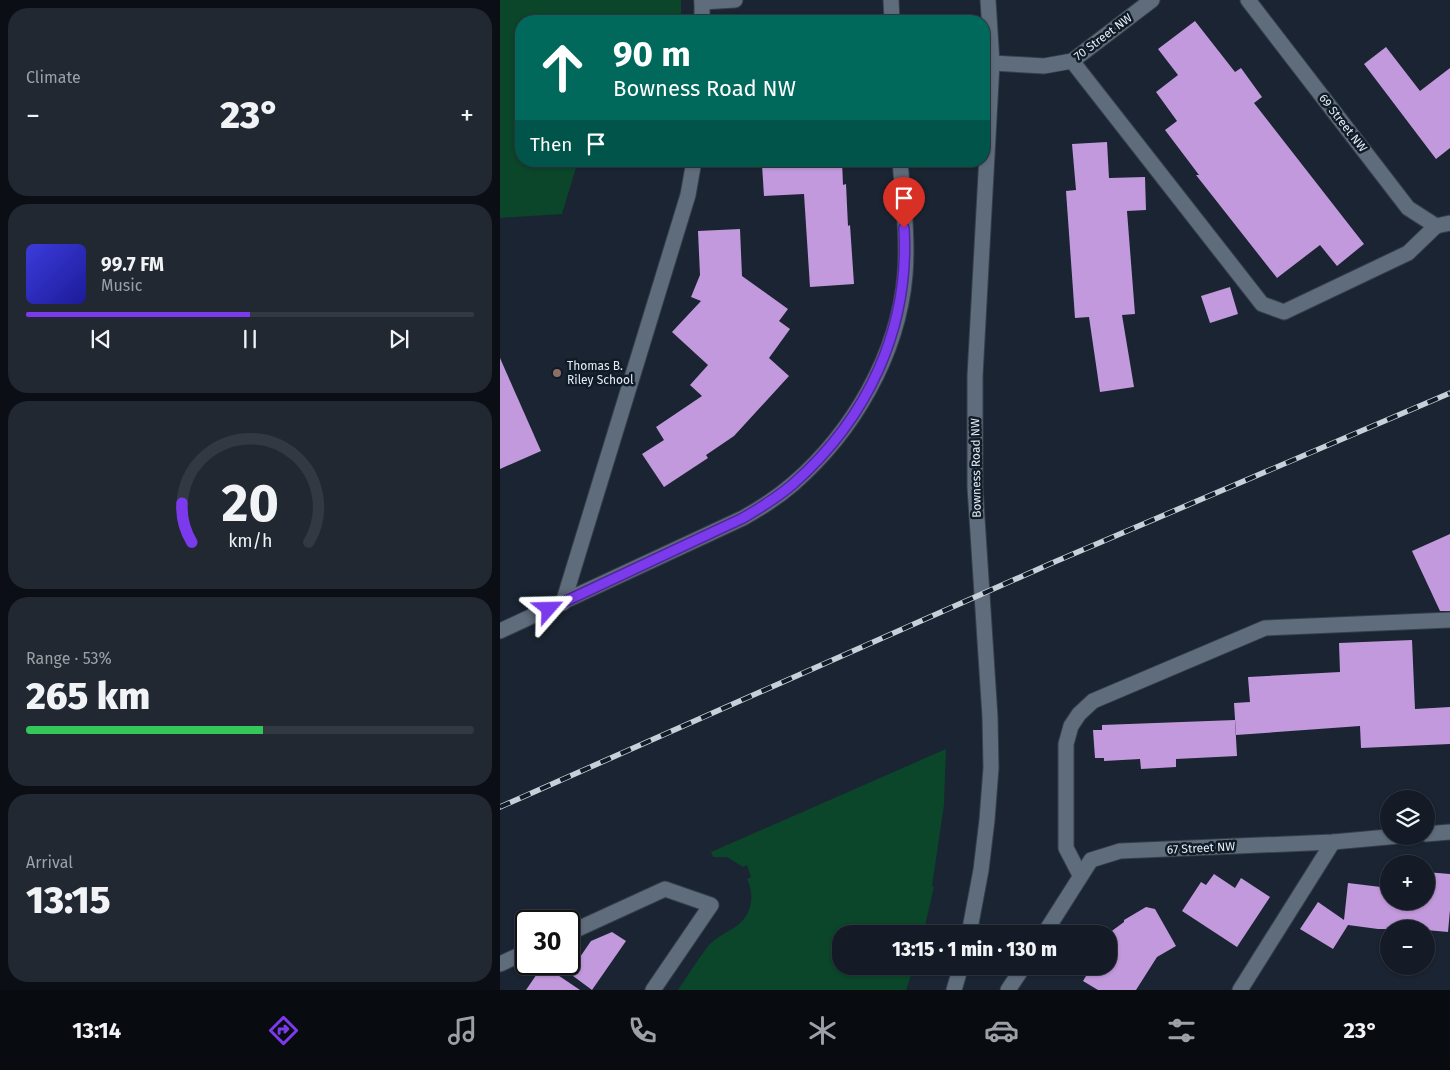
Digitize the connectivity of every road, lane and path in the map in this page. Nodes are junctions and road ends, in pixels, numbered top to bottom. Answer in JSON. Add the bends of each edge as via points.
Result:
{"nodes":[{"id":1,"x":734,"y":0,"type":"edge"},
{"id":2,"x":891,"y":0,"type":"edge"},
{"id":3,"x":988,"y":0,"type":"edge"},
{"id":4,"x":1152,"y":0,"type":"edge"},
{"id":5,"x":1248,"y":0,"type":"edge"},
{"id":6,"x":702,"y":1,"type":"edge"},
{"id":7,"x":702,"y":15,"type":"edge"},
{"id":8,"x":892,"y":15,"type":"edge"},
{"id":9,"x":989,"y":15,"type":"edge"},
{"id":10,"x":990,"y":32,"type":"edge"},
{"id":11,"x":1072,"y":61,"type":"junction"},
{"id":12,"x":992,"y":63,"type":"junction"},
{"id":13,"x":990,"y":100,"type":"edge"},
{"id":14,"x":693,"y":167,"type":"edge"},
{"id":15,"x":900,"y":167,"type":"edge"},
{"id":16,"x":986,"y":167,"type":"edge"},
{"id":17,"x":1443,"y":224,"type":"edge"},
{"id":18,"x":564,"y":603,"type":"junction"},
{"id":19,"x":1450,"y":620,"type":"edge"},
{"id":20,"x":500,"y":631,"type":"edge"},
{"id":21,"x":1450,"y":832,"type":"edge"},
{"id":22,"x":1435,"y":833,"type":"edge"},
{"id":23,"x":1380,"y":838,"type":"edge"},
{"id":24,"x":1332,"y":842,"type":"junction"},
{"id":25,"x":1080,"y":875,"type":"junction"},
{"id":26,"x":971,"y":925,"type":"edge"},
{"id":27,"x":1049,"y":925,"type":"edge"},
{"id":28,"x":580,"y":928,"type":"edge"},
{"id":29,"x":515,"y":957,"type":"edge"},
{"id":30,"x":500,"y":964,"type":"edge"},
{"id":31,"x":958,"y":975,"type":"edge"},
{"id":32,"x":1018,"y":975,"type":"edge"},
{"id":33,"x":652,"y":990,"type":"edge"},
{"id":34,"x":954,"y":990,"type":"edge"},
{"id":35,"x":1008,"y":990,"type":"edge"},
{"id":36,"x":1240,"y":990,"type":"edge"}],
"edges":[{"from":1,"to":6,"type":"street"},
{"from":2,"to":8,"type":"street"},
{"from":3,"to":9,"type":"street","name":"Bowness Road NW"},
{"from":4,"to":11,"type":"street","name":"70 Street NW"},
{"from":5,"to":17,"type":"street","name":"69 Street NW","via":[[1408,208]]},
{"from":6,"to":7,"type":"street"},
{"from":10,"to":12,"type":"street","name":"Bowness Road NW"},
{"from":11,"to":12,"type":"street","name":"70 Street NW","via":[[1044,66]]},
{"from":11,"to":17,"type":"street","via":[[1262,304],[1284,312],[1408,253]]},
{"from":12,"to":13,"type":"street","name":"Bowness Road NW"},
{"from":14,"to":18,"type":"street","via":[[688,195]]},
{"from":15,"to":18,"type":"street","via":[[905,245],[901,305],[884,357],[834,443],[792,485],[743,518]]},
{"from":16,"to":26,"type":"street","name":"Bowness Road NW","via":[[975,376],[975,487],[991,768],[988,820]]},
{"from":18,"to":20,"type":"street"},
{"from":19,"to":25,"type":"street","via":[[1265,628],[1093,701],[1071,726],[1066,744],[1066,848]]},
{"from":21,"to":22,"type":"street"},
{"from":23,"to":24,"type":"street","name":"67 Street NW"},
{"from":24,"to":25,"type":"street","name":"67 Street NW","via":[[1120,852],[1091,860]]},
{"from":24,"to":36,"type":"street"},
{"from":25,"to":27,"type":"street","name":"67 Street NW"},
{"from":28,"to":33,"type":"street","via":[[665,889],[711,905]]},
{"from":29,"to":30,"type":"street"},
{"from":31,"to":34,"type":"street"},
{"from":32,"to":35,"type":"street"}]}
